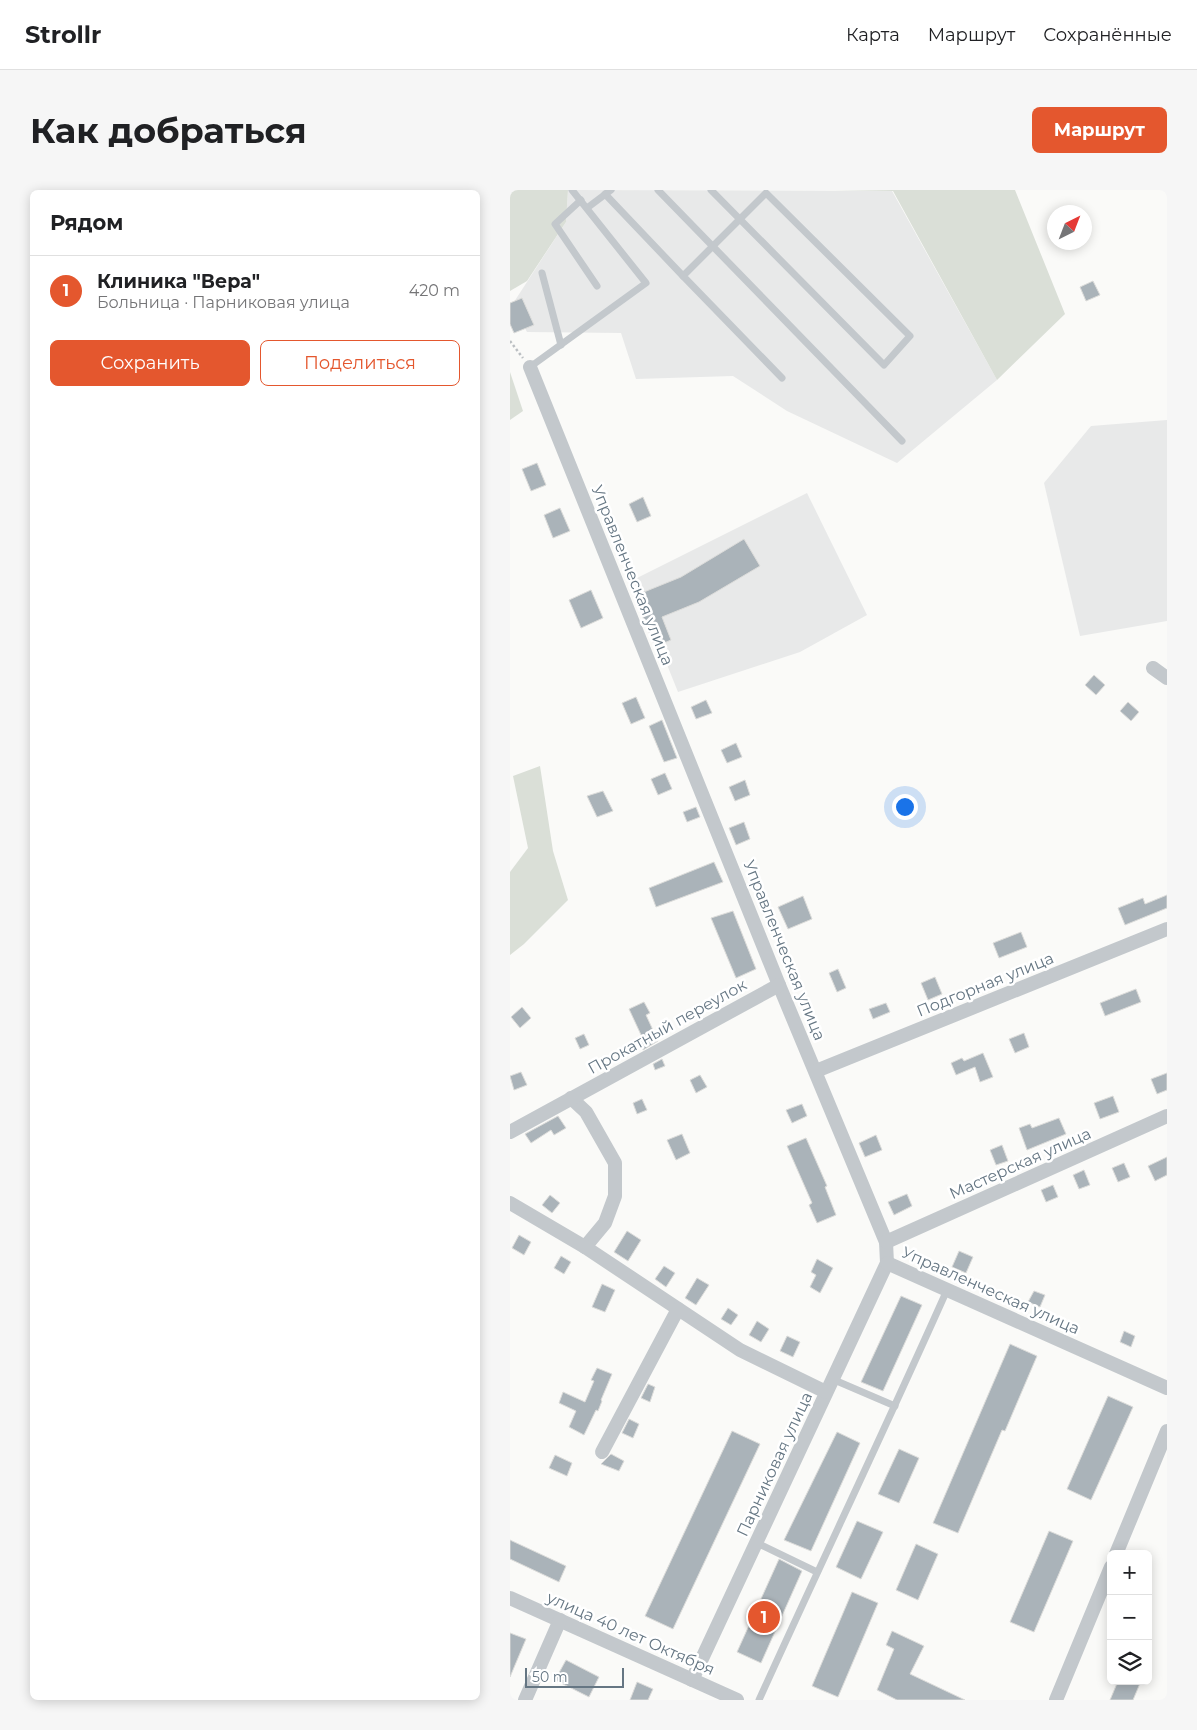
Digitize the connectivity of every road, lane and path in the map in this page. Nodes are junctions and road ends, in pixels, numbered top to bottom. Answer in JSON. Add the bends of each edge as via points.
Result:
{"nodes":[{"id":1,"x":572,"y":190,"type":"edge"},
{"id":2,"x":658,"y":190,"type":"edge"},
{"id":3,"x":711,"y":190,"type":"edge"},
{"id":4,"x":608,"y":192,"type":"edge"},
{"id":5,"x":581,"y":200,"type":"junction"},
{"id":6,"x":587,"y":208,"type":"junction"},
{"id":7,"x":740,"y":221,"type":"junction"},
{"id":8,"x":713,"y":247,"type":"junction"},
{"id":9,"x":542,"y":273,"type":"dead end"},
{"id":10,"x":683,"y":276,"type":"junction"},
{"id":11,"x":597,"y":286,"type":"dead end"},
{"id":12,"x":510,"y":341,"type":"edge"},
{"id":13,"x":561,"y":345,"type":"junction"},
{"id":14,"x":530,"y":368,"type":"junction"},
{"id":15,"x":782,"y":378,"type":"dead end"},
{"id":16,"x":902,"y":441,"type":"dead end"},
{"id":17,"x":1152,"y":668,"type":"dead end"},
{"id":18,"x":1167,"y":678,"type":"edge"},
{"id":19,"x":1167,"y":929,"type":"edge"},
{"id":20,"x":779,"y":985,"type":"junction"},
{"id":21,"x":816,"y":1071,"type":"junction"},
{"id":22,"x":571,"y":1098,"type":"junction"},
{"id":23,"x":1167,"y":1116,"type":"edge"},
{"id":24,"x":510,"y":1132,"type":"edge"},
{"id":25,"x":510,"y":1203,"type":"edge"},
{"id":26,"x":886,"y":1242,"type":"junction"},
{"id":27,"x":585,"y":1247,"type":"junction"},
{"id":28,"x":887,"y":1263,"type":"junction"},
{"id":29,"x":947,"y":1290,"type":"junction"},
{"id":30,"x":678,"y":1309,"type":"junction"},
{"id":31,"x":1167,"y":1374,"type":"edge"},
{"id":32,"x":832,"y":1379,"type":"junction"},
{"id":33,"x":1152,"y":1381,"type":"junction"},
{"id":34,"x":1167,"y":1388,"type":"edge"},
{"id":35,"x":826,"y":1392,"type":"junction"},
{"id":36,"x":895,"y":1406,"type":"junction"},
{"id":37,"x":1167,"y":1430,"type":"edge"},
{"id":38,"x":602,"y":1452,"type":"dead end"},
{"id":39,"x":757,"y":1543,"type":"junction"},
{"id":40,"x":1118,"y":1550,"type":"edge"},
{"id":41,"x":817,"y":1572,"type":"junction"},
{"id":42,"x":1107,"y":1577,"type":"edge"},
{"id":43,"x":510,"y":1598,"type":"edge"},
{"id":44,"x":560,"y":1620,"type":"junction"},
{"id":45,"x":692,"y":1680,"type":"junction"},
{"id":46,"x":525,"y":1700,"type":"edge"},
{"id":47,"x":737,"y":1700,"type":"edge"},
{"id":48,"x":759,"y":1700,"type":"edge"},
{"id":49,"x":1056,"y":1700,"type":"edge"}],
"edges":[{"from":1,"to":5,"type":"lane"},
{"from":2,"to":8,"type":"lane"},
{"from":3,"to":7,"type":"lane"},
{"from":4,"to":6,"type":"lane"},
{"from":4,"to":10,"type":"lane"},
{"from":5,"to":6,"type":"lane"},
{"from":5,"to":11,"type":"lane","via":[[555,224]]},
{"from":6,"to":13,"type":"lane","via":[[646,283]]},
{"from":7,"to":7,"type":"lane","via":[[766,193],[910,336],[884,365]]},
{"from":7,"to":8,"type":"lane"},
{"from":8,"to":10,"type":"lane"},
{"from":8,"to":16,"type":"lane"},
{"from":9,"to":13,"type":"lane"},
{"from":10,"to":15,"type":"lane"},
{"from":12,"to":14,"type":"path"},
{"from":13,"to":14,"type":"lane"},
{"from":14,"to":20,"type":"street","name":"Управленческая улица"},
{"from":17,"to":18,"type":"street"},
{"from":19,"to":21,"type":"street","name":"Подгорная улица"},
{"from":20,"to":21,"type":"street","name":"Управленческая улица"},
{"from":20,"to":22,"type":"street","name":"Прокатный переулок"},
{"from":21,"to":26,"type":"street","name":"Управленческая улица"},
{"from":22,"to":24,"type":"street","name":"Прокатный переулок"},
{"from":22,"to":27,"type":"street","via":[[586,1112],[615,1163],[615,1196],[605,1224]]},
{"from":23,"to":26,"type":"street","name":"Мастерская улица"},
{"from":25,"to":27,"type":"street"},
{"from":26,"to":28,"type":"street","name":"Управленческая улица"},
{"from":27,"to":30,"type":"street"},
{"from":28,"to":29,"type":"street","name":"Управленческая улица"},
{"from":28,"to":32,"type":"street","name":"Парниковая улица"},
{"from":29,"to":33,"type":"street","name":"Управленческая улица"},
{"from":29,"to":36,"type":"lane"},
{"from":30,"to":35,"type":"street","via":[[740,1350]]},
{"from":30,"to":38,"type":"street"},
{"from":31,"to":33,"type":"street"},
{"from":32,"to":35,"type":"street","name":"Парниковая улица"},
{"from":32,"to":36,"type":"lane"},
{"from":33,"to":34,"type":"street","name":"Управленческая улица"},
{"from":35,"to":39,"type":"street","name":"Парниковая улица"},
{"from":36,"to":41,"type":"lane"},
{"from":37,"to":40,"type":"street"},
{"from":39,"to":41,"type":"lane"},
{"from":39,"to":45,"type":"street","name":"Парниковая улица"},
{"from":41,"to":48,"type":"lane"},
{"from":42,"to":49,"type":"street"},
{"from":43,"to":44,"type":"street","name":"улица 40 лет Октября"},
{"from":44,"to":45,"type":"street","name":"улица 40 лет Октября"},
{"from":44,"to":46,"type":"street"},
{"from":45,"to":47,"type":"street","name":"улица 40 лет Октября"}]}
